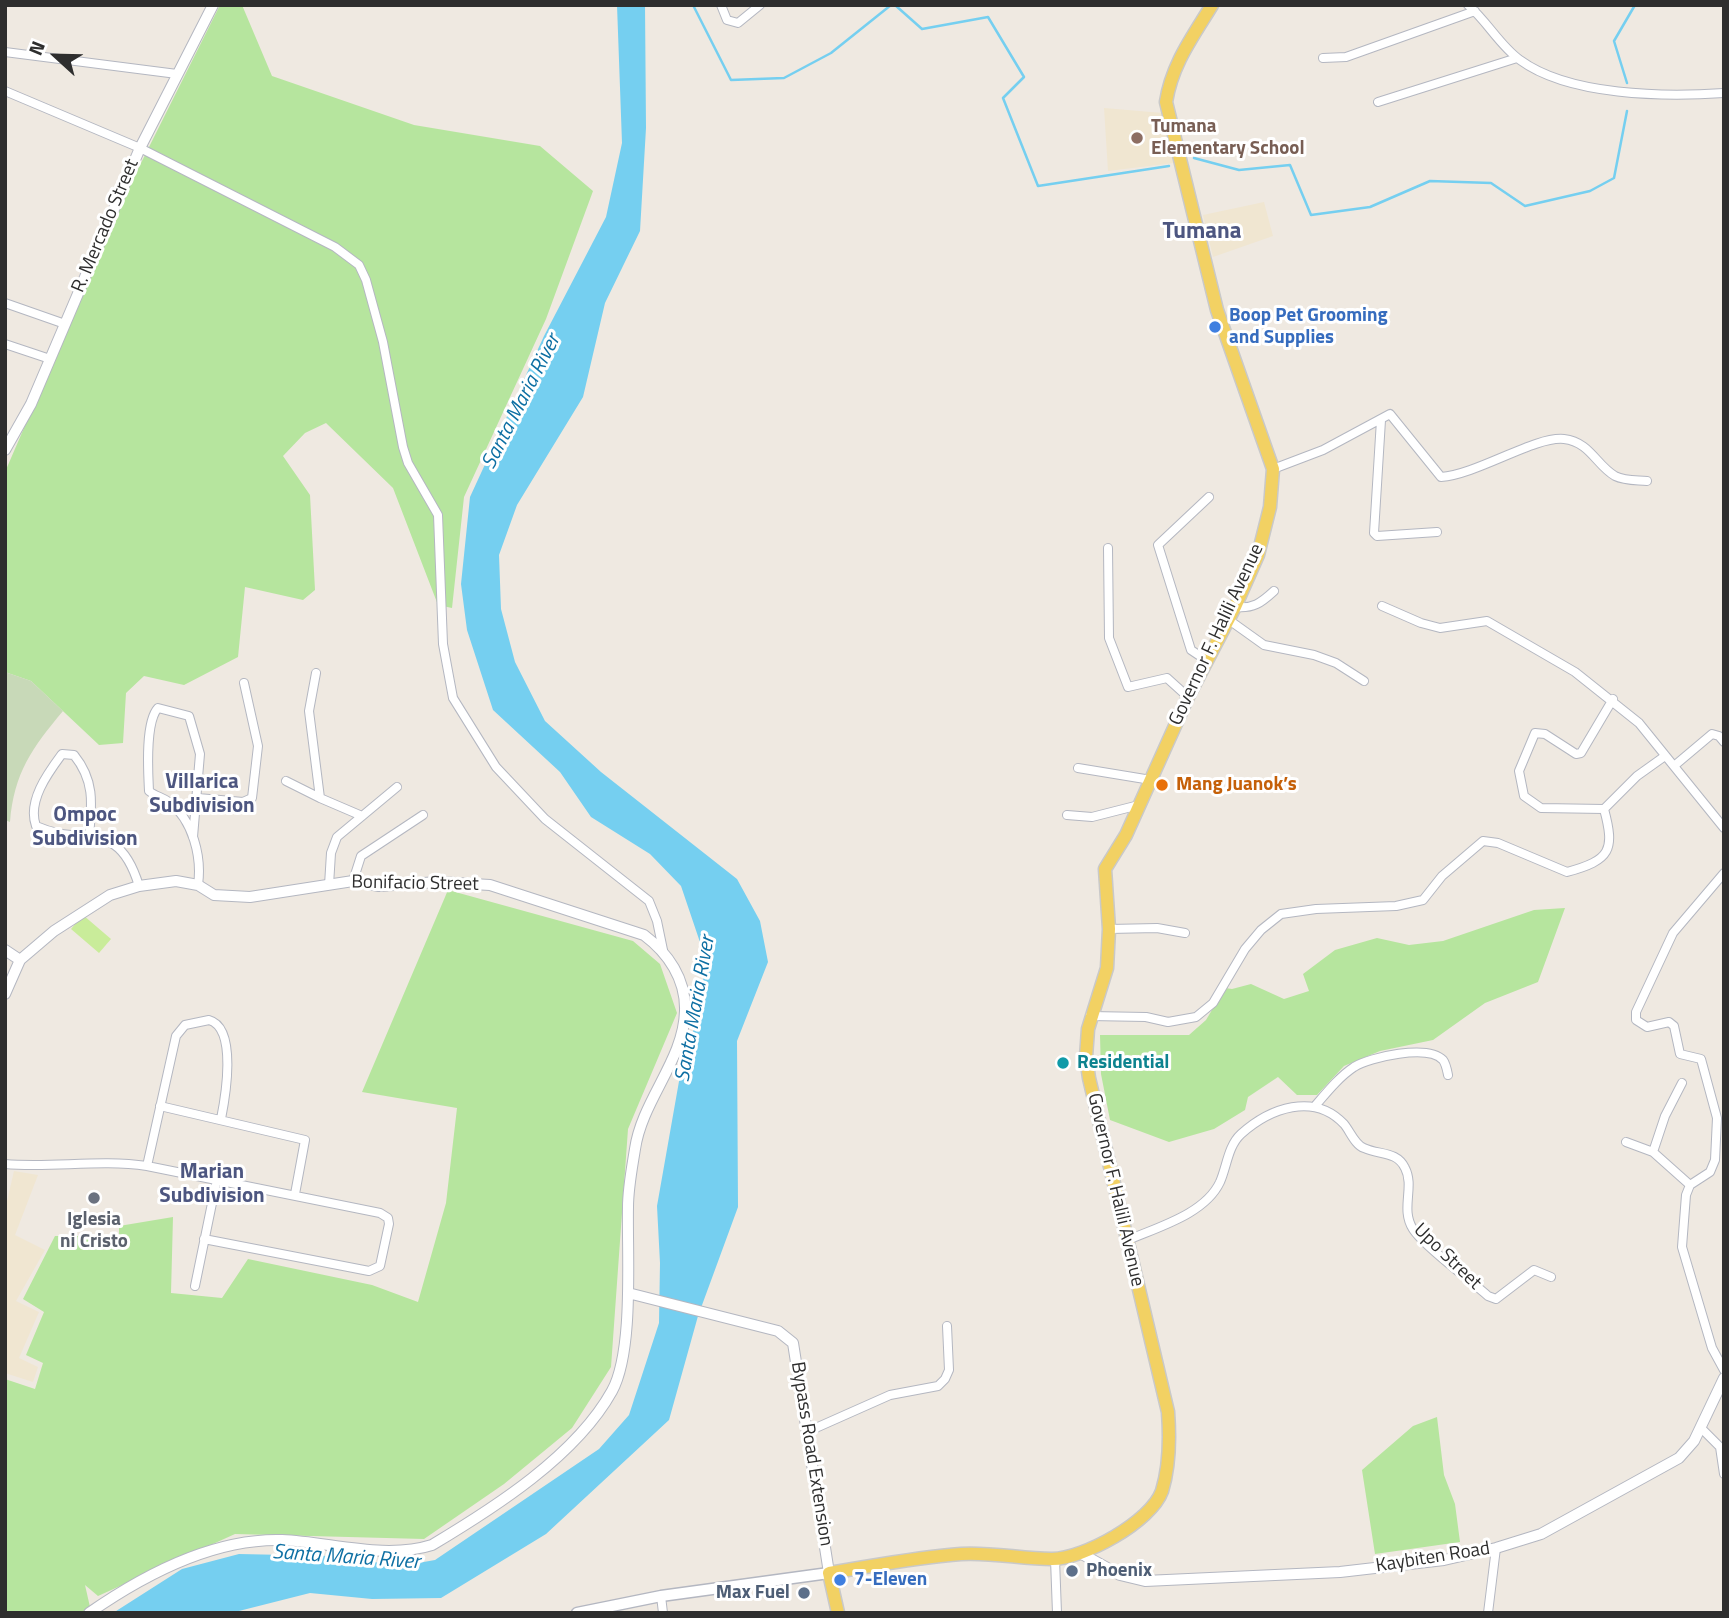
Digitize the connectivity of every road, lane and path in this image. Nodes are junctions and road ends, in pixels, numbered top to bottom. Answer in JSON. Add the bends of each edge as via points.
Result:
{"nodes":[{"id":1,"x":213,"y":5,"type":"edge"},
{"id":2,"x":721,"y":5,"type":"edge"},
{"id":3,"x":760,"y":5,"type":"edge"},
{"id":4,"x":1212,"y":5,"type":"edge"},
{"id":5,"x":1471,"y":8,"type":"edge"},
{"id":6,"x":5,"y":52,"type":"edge"},
{"id":7,"x":1323,"y":58,"type":"dead end"},
{"id":8,"x":1517,"y":58,"type":"junction"},
{"id":9,"x":177,"y":74,"type":"junction"},
{"id":10,"x":5,"y":91,"type":"edge"},
{"id":11,"x":1724,"y":93,"type":"edge"},
{"id":12,"x":1378,"y":102,"type":"dead end"},
{"id":13,"x":140,"y":148,"type":"junction"},
{"id":14,"x":5,"y":303,"type":"edge"},
{"id":15,"x":65,"y":324,"type":"junction"},
{"id":16,"x":5,"y":344,"type":"edge"},
{"id":17,"x":50,"y":359,"type":"junction"},
{"id":18,"x":1385,"y":417,"type":"junction"},
{"id":19,"x":5,"y":450,"type":"edge"},
{"id":20,"x":1273,"y":469,"type":"junction"},
{"id":21,"x":1647,"y":481,"type":"dead end"},
{"id":22,"x":1209,"y":497,"type":"dead end"},
{"id":23,"x":1437,"y":532,"type":"dead end"},
{"id":24,"x":1108,"y":548,"type":"dead end"},
{"id":25,"x":1273,"y":591,"type":"dead end"},
{"id":26,"x":1382,"y":606,"type":"dead end"},
{"id":27,"x":1235,"y":607,"type":"junction"},
{"id":28,"x":1229,"y":620,"type":"junction"},
{"id":29,"x":1206,"y":660,"type":"junction"},
{"id":30,"x":316,"y":673,"type":"dead end"},
{"id":31,"x":1364,"y":681,"type":"dead end"},
{"id":32,"x":243,"y":683,"type":"dead end"},
{"id":33,"x":1188,"y":697,"type":"junction"},
{"id":34,"x":1613,"y":699,"type":"junction"},
{"id":35,"x":1724,"y":742,"type":"edge"},
{"id":36,"x":1665,"y":756,"type":"junction"},
{"id":37,"x":1674,"y":766,"type":"junction"},
{"id":38,"x":1078,"y":768,"type":"dead end"},
{"id":39,"x":1151,"y":780,"type":"junction"},
{"id":40,"x":286,"y":781,"type":"dead end"},
{"id":41,"x":397,"y":787,"type":"dead end"},
{"id":42,"x":198,"y":798,"type":"junction"},
{"id":43,"x":320,"y":798,"type":"junction"},
{"id":44,"x":1139,"y":805,"type":"junction"},
{"id":45,"x":1604,"y":809,"type":"junction"},
{"id":46,"x":423,"y":815,"type":"dead end"},
{"id":47,"x":1067,"y":815,"type":"dead end"},
{"id":48,"x":362,"y":817,"type":"junction"},
{"id":49,"x":1724,"y":828,"type":"edge"},
{"id":50,"x":89,"y":836,"type":"junction"},
{"id":51,"x":193,"y":837,"type":"junction"},
{"id":52,"x":1724,"y":873,"type":"edge"},
{"id":53,"x":353,"y":881,"type":"junction"},
{"id":54,"x":198,"y":885,"type":"junction"},
{"id":55,"x":329,"y":885,"type":"junction"},
{"id":56,"x":139,"y":886,"type":"junction"},
{"id":57,"x":1110,"y":929,"type":"junction"},
{"id":58,"x":1185,"y":933,"type":"dead end"},
{"id":59,"x":5,"y":950,"type":"edge"},
{"id":60,"x":663,"y":950,"type":"junction"},
{"id":61,"x":20,"y":960,"type":"junction"},
{"id":62,"x":5,"y":994,"type":"edge"},
{"id":63,"x":1090,"y":1016,"type":"junction"},
{"id":64,"x":1448,"y":1075,"type":"dead end"},
{"id":65,"x":1682,"y":1083,"type":"dead end"},
{"id":66,"x":160,"y":1106,"type":"junction"},
{"id":67,"x":1315,"y":1106,"type":"junction"},
{"id":68,"x":221,"y":1119,"type":"junction"},
{"id":69,"x":1626,"y":1142,"type":"dead end"},
{"id":70,"x":1653,"y":1152,"type":"junction"},
{"id":71,"x":5,"y":1164,"type":"edge"},
{"id":72,"x":147,"y":1166,"type":"junction"},
{"id":73,"x":217,"y":1179,"type":"junction"},
{"id":74,"x":1690,"y":1185,"type":"junction"},
{"id":75,"x":295,"y":1194,"type":"junction"},
{"id":76,"x":204,"y":1238,"type":"junction"},
{"id":77,"x":1128,"y":1240,"type":"junction"},
{"id":78,"x":1551,"y":1277,"type":"dead end"},
{"id":79,"x":195,"y":1286,"type":"dead end"},
{"id":80,"x":628,"y":1293,"type":"junction"},
{"id":81,"x":947,"y":1326,"type":"dead end"},
{"id":82,"x":1724,"y":1370,"type":"edge"},
{"id":83,"x":1724,"y":1378,"type":"edge"},
{"id":84,"x":1701,"y":1428,"type":"junction"},
{"id":85,"x":809,"y":1431,"type":"junction"},
{"id":86,"x":1724,"y":1474,"type":"edge"},
{"id":87,"x":1496,"y":1548,"type":"junction"},
{"id":88,"x":1080,"y":1553,"type":"junction"},
{"id":89,"x":1055,"y":1559,"type":"junction"},
{"id":90,"x":829,"y":1573,"type":"junction"},
{"id":91,"x":661,"y":1596,"type":"junction"},
{"id":92,"x":601,"y":1610,"type":"edge"},
{"id":93,"x":89,"y":1613,"type":"edge"},
{"id":94,"x":578,"y":1613,"type":"edge"},
{"id":95,"x":663,"y":1613,"type":"edge"},
{"id":96,"x":838,"y":1613,"type":"edge"},
{"id":97,"x":1058,"y":1613,"type":"edge"},
{"id":98,"x":1488,"y":1613,"type":"edge"}],
"edges":[{"from":1,"to":9,"type":"street","name":"R. Mercado Street"},
{"from":2,"to":3,"type":"street","via":[[727,20],[738,23]]},
{"from":4,"to":20,"type":"main road","name":"Governor F. Halili Avenue","via":[[1179,57],[1166,102],[1217,310]]},
{"from":5,"to":7,"type":"street","via":[[1346,57]]},
{"from":5,"to":8,"type":"street"},
{"from":6,"to":9,"type":"street"},
{"from":8,"to":11,"type":"street","via":[[1544,76],[1637,96]]},
{"from":8,"to":12,"type":"street"},
{"from":9,"to":13,"type":"street","name":"R. Mercado Street"},
{"from":10,"to":13,"type":"street"},
{"from":13,"to":15,"type":"street","name":"R. Mercado Street"},
{"from":13,"to":60,"type":"street","via":[[335,247],[359,265],[373,300],[405,455],[438,515],[443,643],[453,698],[496,767],[545,819],[649,901]]},
{"from":14,"to":15,"type":"street"},
{"from":15,"to":17,"type":"street","name":"R. Mercado Street"},
{"from":16,"to":17,"type":"street"},
{"from":17,"to":19,"type":"street","name":"R. Mercado Street"},
{"from":18,"to":20,"type":"street","via":[[1323,450]]},
{"from":18,"to":21,"type":"street","via":[[1441,477],[1463,474],[1563,439],[1582,445],[1618,477]]},
{"from":18,"to":23,"type":"street","via":[[1374,533]]},
{"from":20,"to":27,"type":"main road","name":"Governor F. Halili Avenue","via":[[1270,507],[1258,555]]},
{"from":22,"to":29,"type":"street","via":[[1158,545],[1191,650]]},
{"from":24,"to":33,"type":"street","via":[[1110,638],[1128,687],[1167,678]]},
{"from":25,"to":27,"type":"street","via":[[1249,609]]},
{"from":26,"to":34,"type":"street","via":[[1440,628],[1487,621]]},
{"from":27,"to":28,"type":"main road","name":"Governor F. Halili Avenue"},
{"from":28,"to":29,"type":"main road","name":"Governor F. Halili Avenue"},
{"from":28,"to":31,"type":"street","via":[[1264,645],[1314,655]]},
{"from":29,"to":33,"type":"main road","name":"Governor F. Halili Avenue"},
{"from":30,"to":43,"type":"street","via":[[309,711]]},
{"from":32,"to":42,"type":"street","via":[[258,746],[252,798],[243,802]]},
{"from":33,"to":39,"type":"main road","name":"Governor F. Halili Avenue"},
{"from":34,"to":36,"type":"street"},
{"from":34,"to":45,"type":"street","via":[[1581,753],[1535,733],[1519,771],[1524,796],[1541,808]]},
{"from":35,"to":37,"type":"street","via":[[1712,734]]},
{"from":36,"to":37,"type":"street"},
{"from":36,"to":45,"type":"street"},
{"from":37,"to":49,"type":"street"},
{"from":38,"to":39,"type":"street"},
{"from":39,"to":44,"type":"main road","name":"Governor F. Halili Avenue"},
{"from":40,"to":43,"type":"street"},
{"from":41,"to":48,"type":"street"},
{"from":42,"to":51,"type":"street"},
{"from":42,"to":51,"type":"street","via":[[200,754],[189,716],[158,708],[149,739],[149,791],[177,811]]},
{"from":43,"to":48,"type":"street"},
{"from":44,"to":47,"type":"street","via":[[1092,817]]},
{"from":44,"to":57,"type":"main road","name":"Governor F. Halili Avenue","via":[[1105,869]]},
{"from":45,"to":63,"type":"street","via":[[1610,848],[1574,870],[1562,871],[1483,841],[1442,876],[1423,900],[1281,914],[1245,949],[1213,1003],[1196,1017],[1168,1021]]},
{"from":46,"to":53,"type":"street","via":[[361,856]]},
{"from":48,"to":55,"type":"street","via":[[334,843]]},
{"from":50,"to":50,"type":"street","via":[[41,828],[34,822],[42,783],[62,754],[74,755],[90,779]]},
{"from":50,"to":56,"type":"street","via":[[120,849],[131,861]]},
{"from":51,"to":54,"type":"street","via":[[200,863]]},
{"from":52,"to":74,"type":"street","via":[[1673,933],[1636,1012],[1636,1020],[1647,1027],[1669,1022],[1674,1026],[1680,1054],[1702,1059],[1710,1084],[1717,1118],[1715,1160],[1705,1178]]},
{"from":53,"to":55,"type":"street","name":"Bonifacio Street"},
{"from":53,"to":60,"type":"street","name":"Bonifacio Street","via":[[379,886],[490,885],[644,935]]},
{"from":54,"to":55,"type":"street","name":"Bonifacio Street","via":[[214,894],[250,897]]},
{"from":54,"to":56,"type":"street","name":"Bonifacio Street","via":[[176,881]]},
{"from":56,"to":61,"type":"street","name":"Bonifacio Street","via":[[110,895],[54,931]]},
{"from":57,"to":58,"type":"street","via":[[1157,928]]},
{"from":57,"to":63,"type":"main road","name":"Governor F. Halili Avenue","via":[[1107,968]]},
{"from":59,"to":61,"type":"street"},
{"from":60,"to":80,"type":"street","via":[[682,986],[684,1028],[637,1137],[628,1204]]},
{"from":61,"to":62,"type":"street","name":"Bonifacio Street"},
{"from":63,"to":77,"type":"main road","name":"Governor F. Halili Avenue","via":[[1086,1042],[1089,1079]]},
{"from":64,"to":67,"type":"street","via":[[1445,1062],[1436,1055],[1409,1052],[1381,1057],[1355,1066]]},
{"from":65,"to":70,"type":"street"},
{"from":66,"to":68,"type":"street"},
{"from":66,"to":68,"type":"street","via":[[176,1036],[185,1026],[215,1022],[227,1056]]},
{"from":66,"to":72,"type":"street"},
{"from":67,"to":77,"type":"street","via":[[1296,1105],[1256,1123],[1232,1145],[1219,1186],[1202,1204]]},
{"from":67,"to":78,"type":"street","name":"Upo Street","via":[[1339,1120],[1362,1148],[1395,1156],[1404,1164],[1413,1231],[1488,1296],[1496,1299],[1534,1270]]},
{"from":68,"to":75,"type":"street","via":[[305,1140]]},
{"from":69,"to":70,"type":"street"},
{"from":70,"to":74,"type":"street"},
{"from":71,"to":72,"type":"street","via":[[109,1161]]},
{"from":72,"to":73,"type":"street"},
{"from":73,"to":75,"type":"street"},
{"from":73,"to":76,"type":"street"},
{"from":74,"to":82,"type":"street","via":[[1682,1219],[1682,1247],[1706,1331]]},
{"from":75,"to":76,"type":"street","via":[[385,1215],[389,1224],[376,1270]]},
{"from":76,"to":79,"type":"street"},
{"from":77,"to":88,"type":"main road","name":"Governor F. Halili Avenue","via":[[1168,1412],[1169,1459],[1157,1501],[1124,1530]]},
{"from":80,"to":85,"type":"street","name":"Bypass Road Extension","via":[[778,1331],[793,1343]]},
{"from":80,"to":93,"type":"street","via":[[621,1367],[614,1388],[588,1427],[504,1499],[432,1545],[391,1549],[243,1542],[203,1552]]},
{"from":81,"to":85,"type":"street","via":[[948,1370],[937,1386],[890,1395]]},
{"from":83,"to":84,"type":"street","name":"Kaybiten Road"},
{"from":84,"to":86,"type":"street","via":[[1720,1447]]},
{"from":84,"to":87,"type":"street","name":"Kaybiten Road","via":[[1679,1458],[1664,1468],[1541,1534]]},
{"from":85,"to":90,"type":"street","name":"Bypass Road Extension"},
{"from":87,"to":88,"type":"street","name":"Kaybiten Road","via":[[1444,1560],[1340,1572],[1145,1581],[1120,1575]]},
{"from":87,"to":98,"type":"street"},
{"from":88,"to":89,"type":"main road","name":"Governor F. Halili Avenue"},
{"from":89,"to":90,"type":"main road","name":"Governor F. Halili Avenue","via":[[963,1554]]},
{"from":89,"to":97,"type":"street"},
{"from":90,"to":91,"type":"main road","name":"Governor F. Halili Avenue"},
{"from":90,"to":96,"type":"main road","name":"Bypass Road Extension"},
{"from":91,"to":92,"type":"main road","name":"Governor F. Halili Avenue"},
{"from":91,"to":95,"type":"street"},
{"from":92,"to":94,"type":"main road","name":"Governor F. Halili Avenue"}]}
